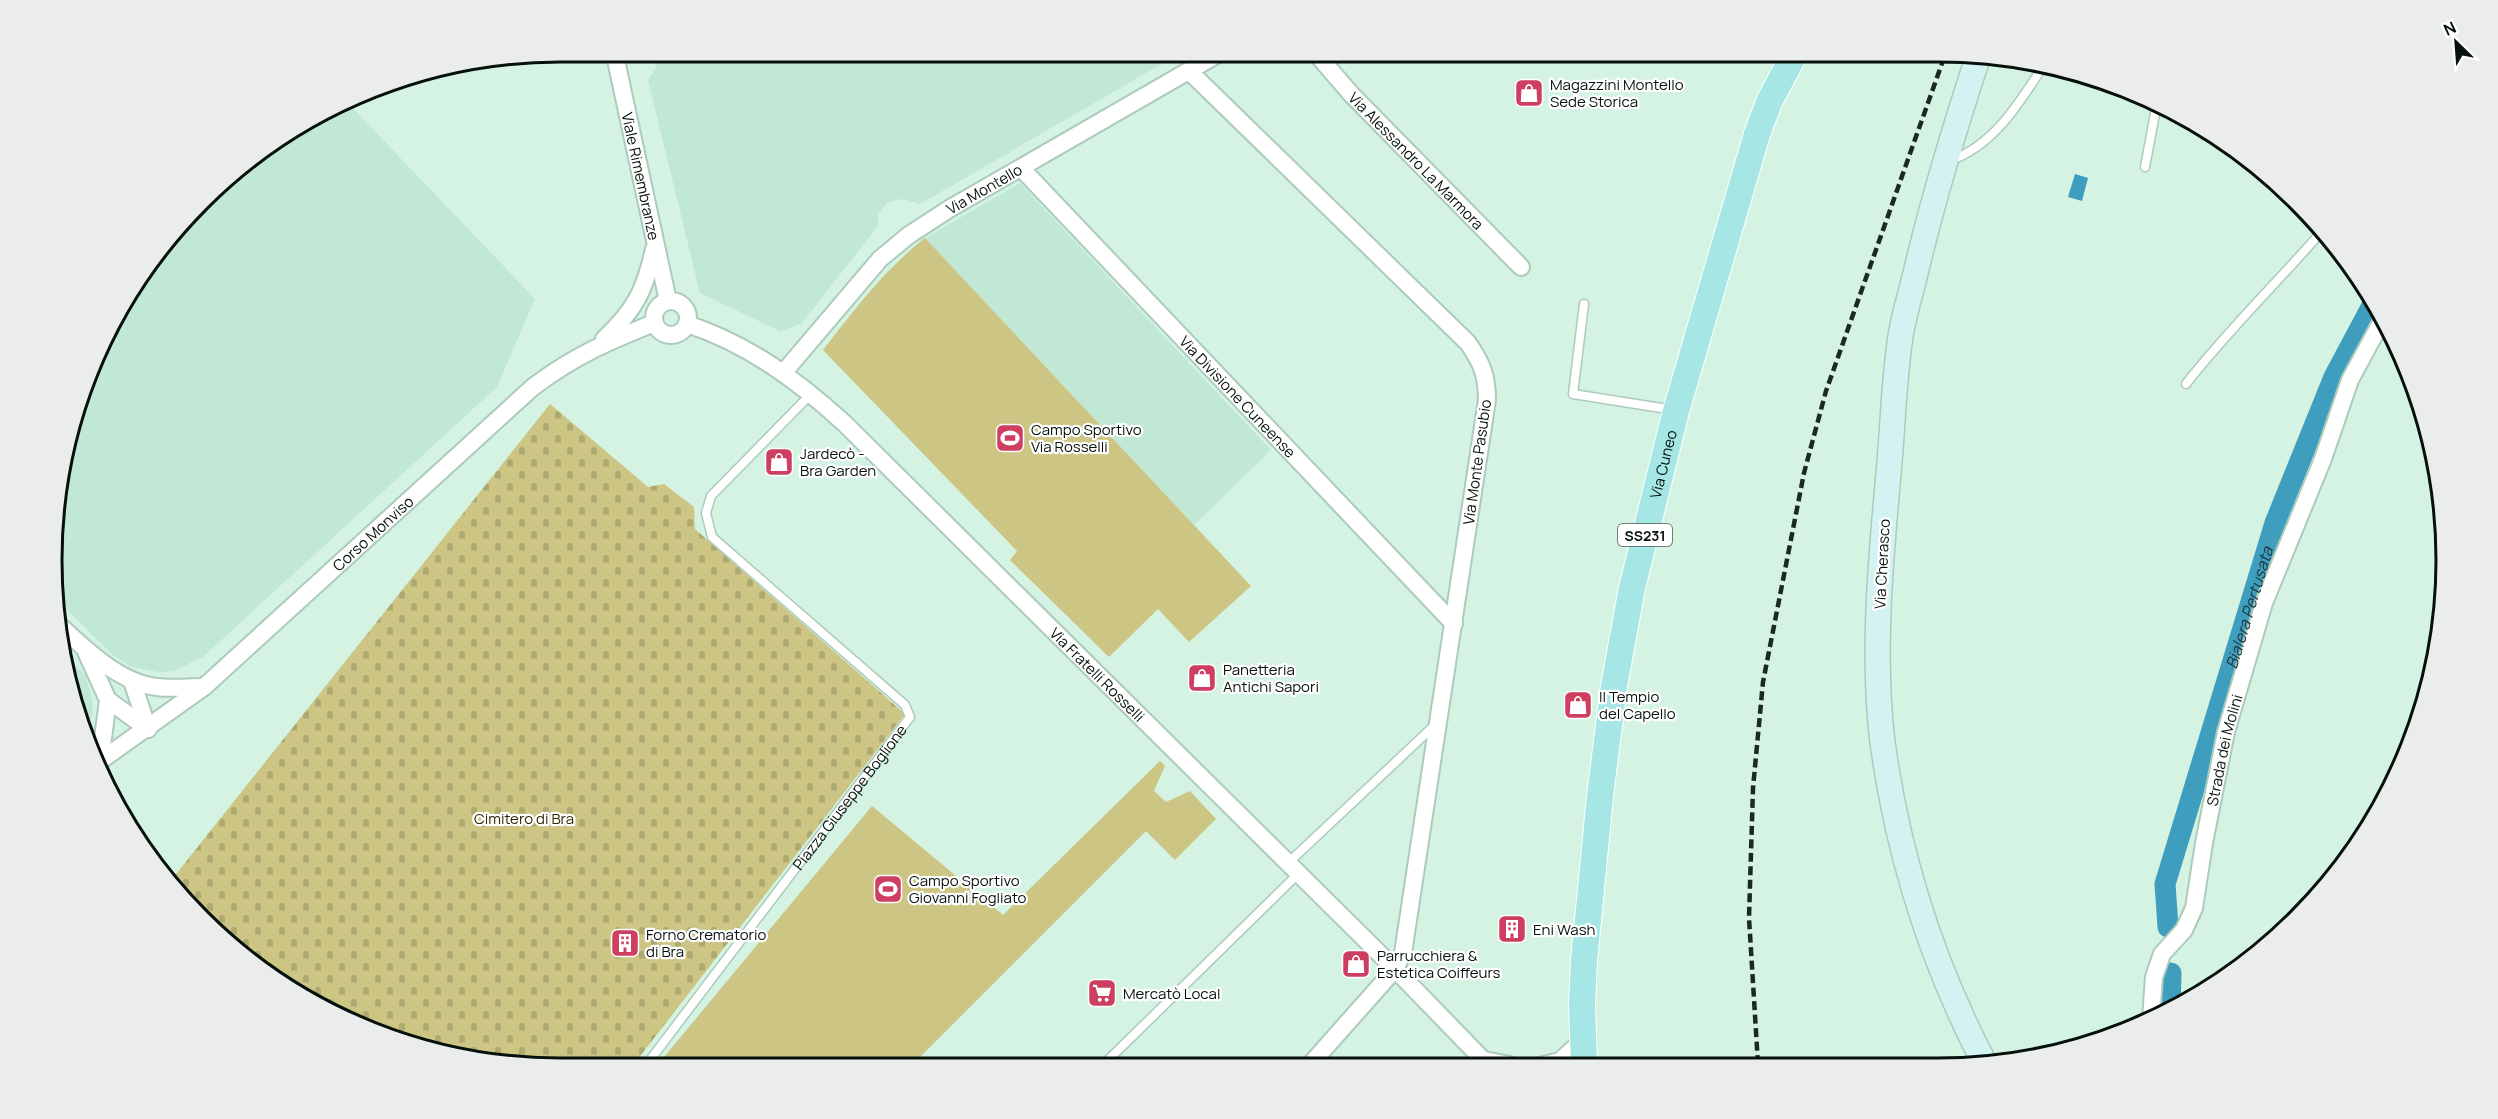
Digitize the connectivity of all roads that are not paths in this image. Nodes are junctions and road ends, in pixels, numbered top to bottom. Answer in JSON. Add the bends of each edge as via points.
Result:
{"nodes":[{"id":1,"x":616,"y":62,"type":"edge"},
{"id":2,"x":1205,"y":62,"type":"edge"},
{"id":3,"x":1323,"y":62,"type":"edge"},
{"id":4,"x":1791,"y":62,"type":"edge"},
{"id":5,"x":1976,"y":63,"type":"edge"},
{"id":6,"x":1190,"y":71,"type":"junction"},
{"id":7,"x":2040,"y":72,"type":"edge"},
{"id":8,"x":2155,"y":111,"type":"edge"},
{"id":9,"x":1944,"y":163,"type":"junction"},
{"id":10,"x":2145,"y":167,"type":"dead end"},
{"id":11,"x":1021,"y":168,"type":"junction"},
{"id":12,"x":2317,"y":236,"type":"edge"},
{"id":13,"x":656,"y":242,"type":"junction"},
{"id":14,"x":1521,"y":267,"type":"dead end"},
{"id":15,"x":668,"y":302,"type":"junction"},
{"id":16,"x":1584,"y":304,"type":"dead end"},
{"id":17,"x":654,"y":323,"type":"junction"},
{"id":18,"x":687,"y":324,"type":"junction"},
{"id":19,"x":2379,"y":327,"type":"edge"},
{"id":20,"x":595,"y":347,"type":"junction"},
{"id":21,"x":784,"y":372,"type":"junction"},
{"id":22,"x":2187,"y":384,"type":"dead end"},
{"id":23,"x":811,"y":394,"type":"junction"},
{"id":24,"x":1677,"y":411,"type":"junction"},
{"id":25,"x":1454,"y":624,"type":"junction"},
{"id":26,"x":67,"y":632,"type":"edge"},
{"id":27,"x":84,"y":648,"type":"junction"},
{"id":28,"x":132,"y":681,"type":"junction"},
{"id":29,"x":204,"y":687,"type":"junction"},
{"id":30,"x":108,"y":700,"type":"junction"},
{"id":31,"x":1438,"y":722,"type":"junction"},
{"id":32,"x":148,"y":729,"type":"junction"},
{"id":33,"x":101,"y":754,"type":"edge"},
{"id":34,"x":103,"y":759,"type":"edge"},
{"id":35,"x":1292,"y":870,"type":"junction"},
{"id":36,"x":1395,"y":969,"type":"junction"},
{"id":37,"x":2152,"y":1009,"type":"edge"},
{"id":38,"x":1584,"y":1039,"type":"junction"},
{"id":39,"x":1980,"y":1055,"type":"edge"},
{"id":40,"x":652,"y":1058,"type":"edge"},
{"id":41,"x":1110,"y":1058,"type":"edge"},
{"id":42,"x":1316,"y":1058,"type":"edge"},
{"id":43,"x":1481,"y":1058,"type":"edge"},
{"id":44,"x":1562,"y":1058,"type":"edge"},
{"id":45,"x":1584,"y":1058,"type":"edge"},
{"id":46,"x":1589,"y":1058,"type":"edge"}],
"edges":[{"from":1,"to":13,"type":"street","name":"Viale Rimembranze"},
{"from":2,"to":6,"type":"street","name":"Via Montello"},
{"from":3,"to":14,"type":"street","name":"Via Alessandro La Marmora"},
{"from":4,"to":24,"type":"main road","name":"Via Cuneo","number":"SS231","via":[[1757,134]]},
{"from":5,"to":9,"type":"main road","name":"Via Cherasco"},
{"from":6,"to":11,"type":"street","name":"Via Montello"},
{"from":6,"to":25,"type":"street","name":"Via Monte Pasubio","via":[[1468,343],[1482,363],[1487,400]]},
{"from":7,"to":9,"type":"lane","via":[[1997,130],[1963,156]]},
{"from":8,"to":10,"type":"lane"},
{"from":9,"to":39,"type":"main road","name":"Via Cherasco","via":[[1901,332],[1886,505],[1879,691],[1882,737],[1900,842],[1927,936]]},
{"from":11,"to":21,"type":"street","name":"Via Montello","via":[[949,209],[879,259]]},
{"from":11,"to":25,"type":"street","name":"Via Divisione Cuneense"},
{"from":12,"to":22,"type":"lane","via":[[2224,335]]},
{"from":13,"to":15,"type":"street","name":"Viale Rimembranze"},
{"from":13,"to":20,"type":"street","via":[[636,303]]},
{"from":15,"to":17,"type":"street","via":[[658,307]]},
{"from":15,"to":18,"type":"street","via":[[684,308]]},
{"from":16,"to":24,"type":"lane","via":[[1573,394]]},
{"from":17,"to":18,"type":"street","via":[[660,332],[670,335],[680,333]]},
{"from":17,"to":20,"type":"street","name":"Corso Monviso"},
{"from":18,"to":21,"type":"street","name":"Via Fratelli Rosselli","via":[[714,333]]},
{"from":19,"to":37,"type":"street","name":"Strada dei Molini","via":[[2350,380],[2323,459],[2264,603],[2226,732],[2194,908],[2184,930],[2162,954],[2154,977]]},
{"from":20,"to":29,"type":"street","name":"Corso Monviso","via":[[533,387]]},
{"from":21,"to":23,"type":"street","name":"Via Fratelli Rosselli"},
{"from":23,"to":35,"type":"street","name":"Via Fratelli Rosselli"},
{"from":23,"to":40,"type":"lane","name":"Piazza Giuseppe Boglione","via":[[711,496],[706,513],[712,537],[905,705],[910,717]]},
{"from":24,"to":38,"type":"main road","name":"Via Cuneo","number":"SS231","via":[[1632,588],[1614,686],[1584,961]]},
{"from":25,"to":31,"type":"street","name":"Via Monte Pasubio"},
{"from":26,"to":27,"type":"street"},
{"from":27,"to":28,"type":"street"},
{"from":27,"to":30,"type":"street"},
{"from":28,"to":29,"type":"street","via":[[157,687]]},
{"from":28,"to":32,"type":"street"},
{"from":29,"to":32,"type":"street","name":"Corso Monviso"},
{"from":30,"to":32,"type":"street"},
{"from":30,"to":33,"type":"street"},
{"from":31,"to":35,"type":"lane"},
{"from":31,"to":36,"type":"street","name":"Via Monte Pasubio","via":[[1403,953]]},
{"from":32,"to":34,"type":"street","name":"Corso Monviso"},
{"from":35,"to":36,"type":"street","name":"Via Fratelli Rosselli"},
{"from":35,"to":41,"type":"lane"},
{"from":36,"to":42,"type":"street"},
{"from":36,"to":43,"type":"street","name":"Via Fratelli Rosselli"},
{"from":38,"to":44,"type":"street"},
{"from":38,"to":45,"type":"main road","name":"Via Cuneo","number":"SS231"},
{"from":38,"to":46,"type":"main road","name":"Via Cuneo","number":"SS231"}]}
